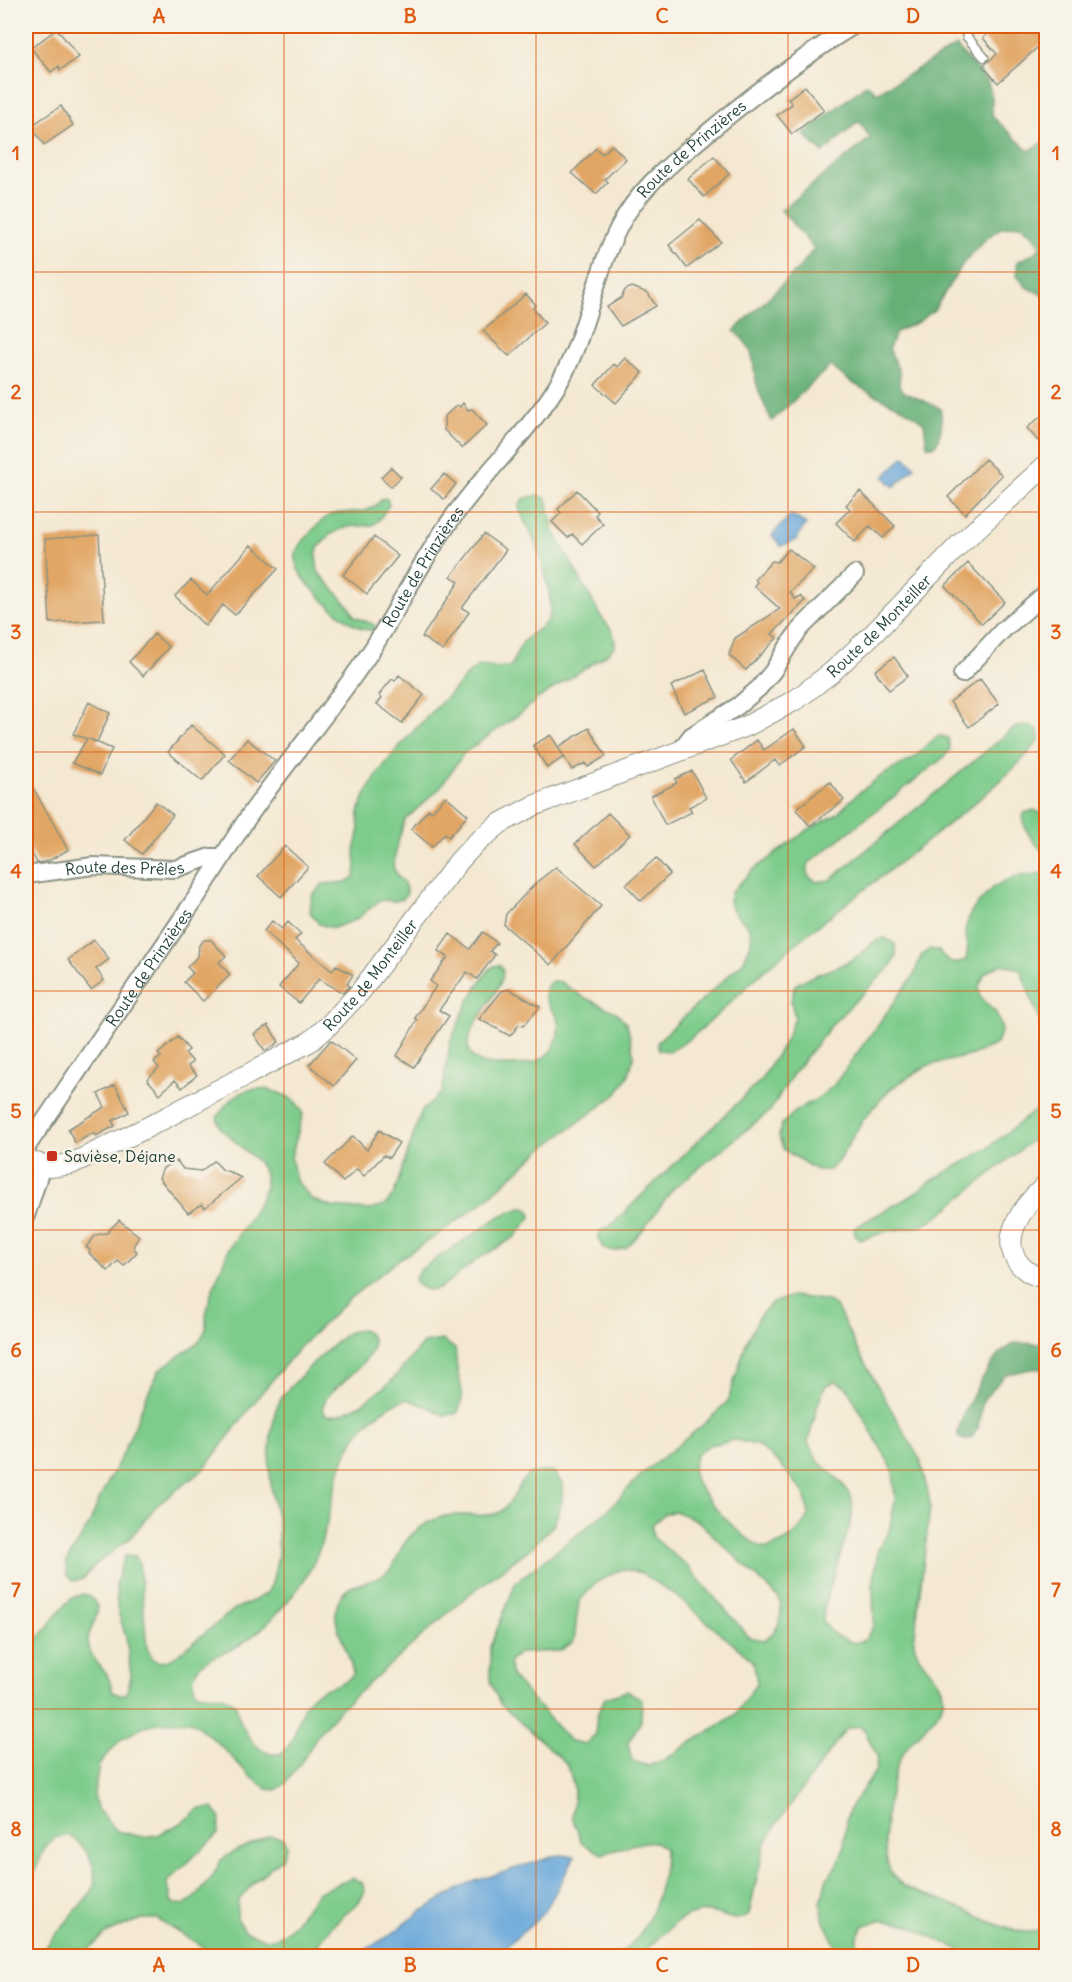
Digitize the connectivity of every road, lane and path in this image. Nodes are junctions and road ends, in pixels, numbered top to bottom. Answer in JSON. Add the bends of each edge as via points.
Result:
{"nodes":[{"id":1,"x":853,"y":26,"type":"edge"},
{"id":2,"x":964,"y":26,"type":"edge"},
{"id":3,"x":984,"y":57,"type":"dead end"},
{"id":4,"x":1047,"y":465,"type":"edge"},
{"id":5,"x":855,"y":574,"type":"dead end"},
{"id":6,"x":1047,"y":592,"type":"edge"},
{"id":7,"x":963,"y":674,"type":"dead end"},
{"id":8,"x":685,"y":748,"type":"junction"},
{"id":9,"x":222,"y":857,"type":"junction"},
{"id":10,"x":26,"y":875,"type":"edge"},
{"id":11,"x":31,"y":1160,"type":"edge"},
{"id":12,"x":1047,"y":1185,"type":"edge"},
{"id":13,"x":26,"y":1216,"type":"edge"},
{"id":14,"x":1047,"y":1278,"type":"edge"}],
"edges":[{"from":1,"to":9,"type":"street","name":"Route de Prinzières","via":[[795,63],[739,106],[658,175],[633,204],[615,236],[579,342],[558,384],[449,522],[371,650]]},
{"from":2,"to":3,"type":"lane","via":[[967,37]]},
{"from":4,"to":8,"type":"street","name":"Route de Monteiller","via":[[960,544],[821,682],[760,720]]},
{"from":5,"to":8,"type":"street","name":"Route de Monteiller","via":[[801,628],[759,687],[738,706],[691,736]]},
{"from":6,"to":7,"type":"street","via":[[1003,630]]},
{"from":8,"to":11,"type":"street","name":"Route de Monteiller","via":[[533,806],[484,835],[459,861],[348,1006],[301,1047],[79,1160],[57,1167]]},
{"from":9,"to":10,"type":"street","name":"Route des Prêles","via":[[175,869],[93,866]]},
{"from":9,"to":11,"type":"street","name":"Route de Prinzières","via":[[36,1134]]},
{"from":11,"to":13,"type":"street","name":"Route de Prinzières"},
{"from":12,"to":14,"type":"street","via":[[1020,1216],[1011,1242],[1012,1252],[1024,1269]]}]}
